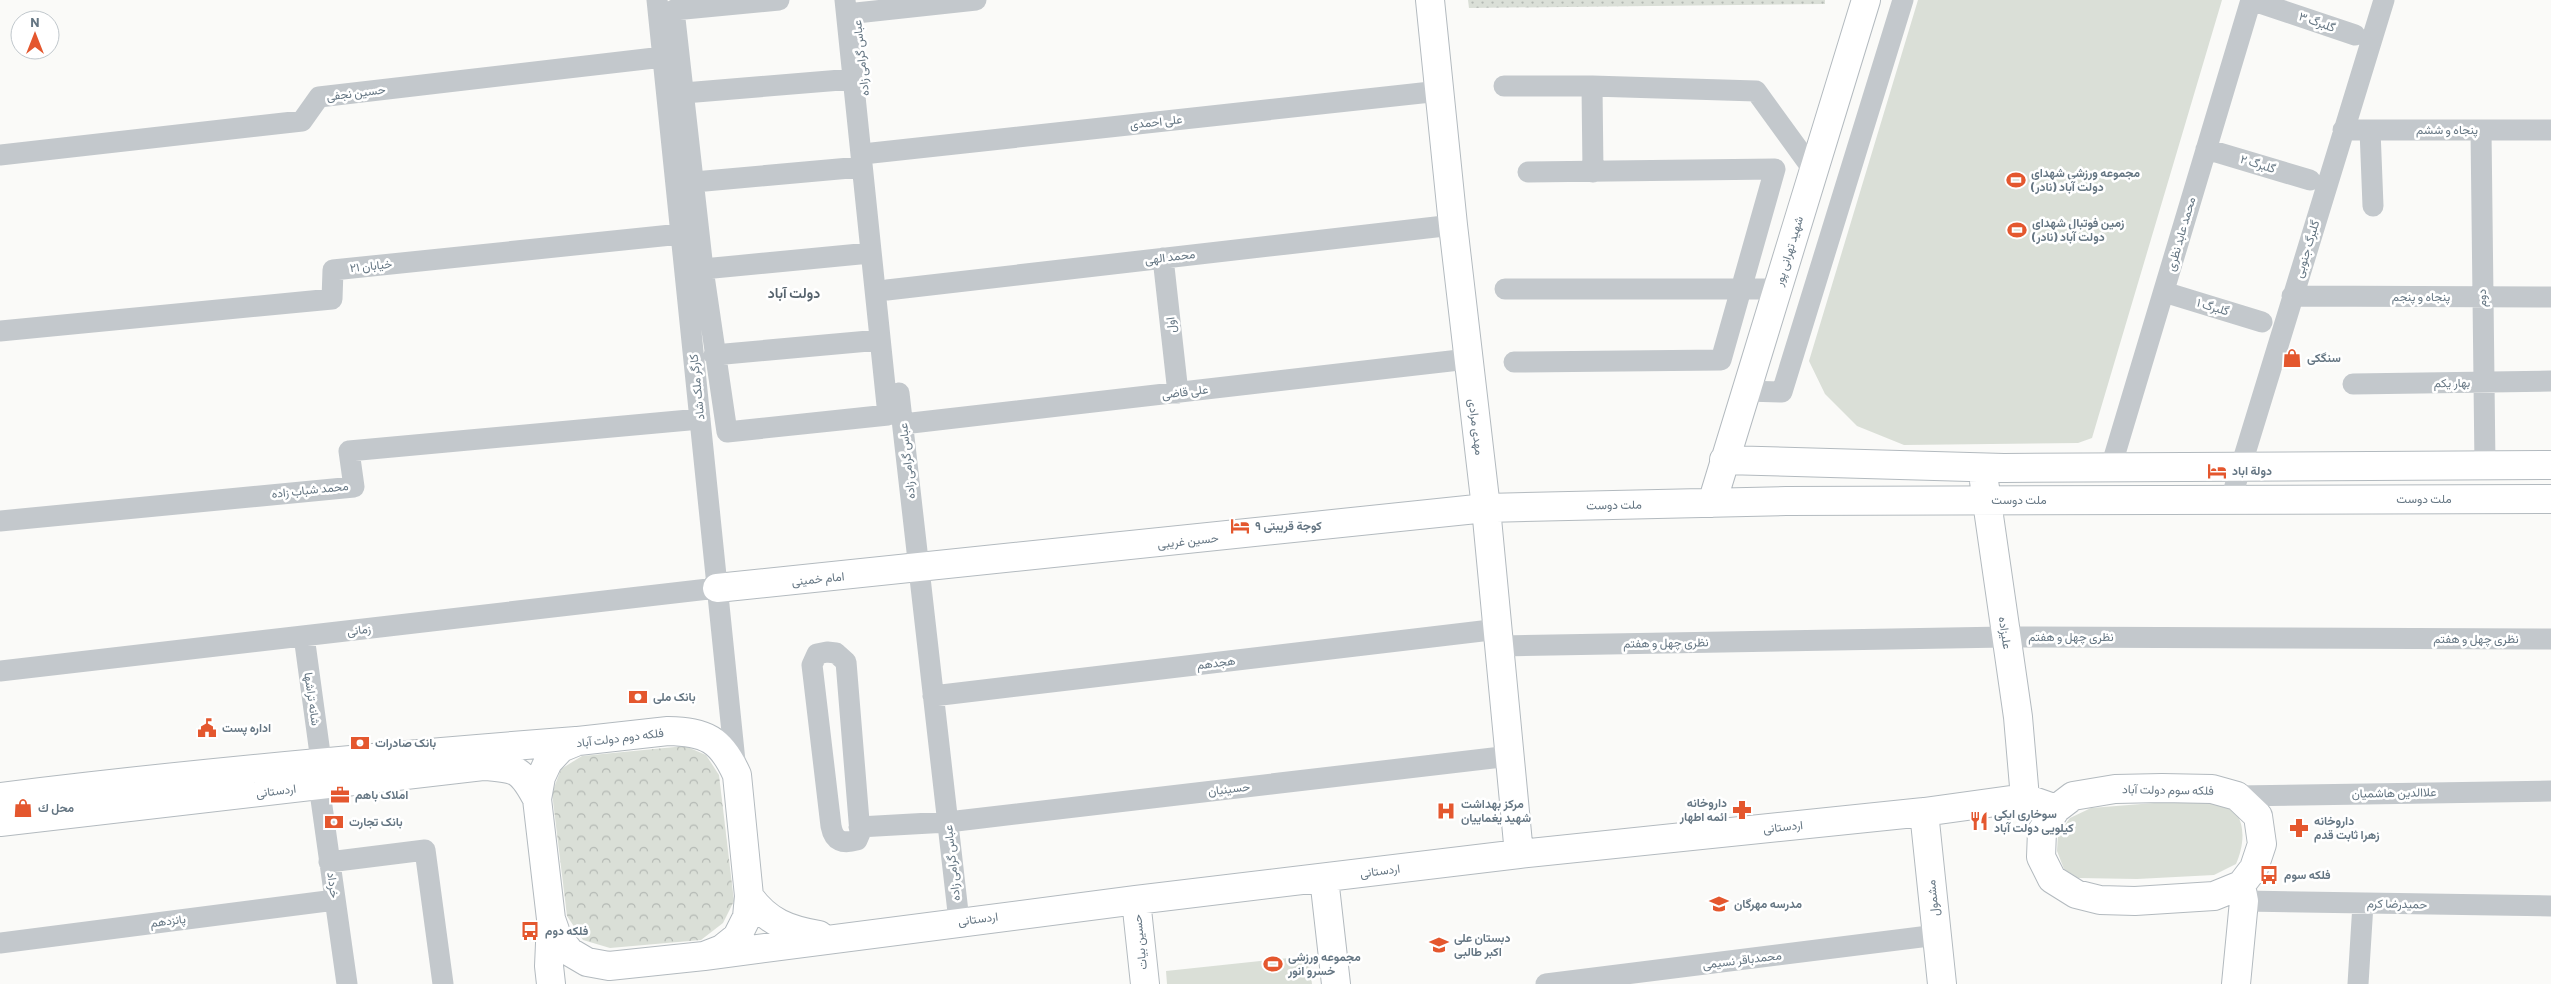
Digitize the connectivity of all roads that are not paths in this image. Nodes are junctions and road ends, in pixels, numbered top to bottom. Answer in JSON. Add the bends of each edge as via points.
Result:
{"nodes":[{"id":1,"x":657,"y":0,"type":"edge"},
{"id":2,"x":779,"y":0,"type":"edge"},
{"id":3,"x":976,"y":0,"type":"edge"},
{"id":4,"x":1430,"y":0,"type":"edge"},
{"id":5,"x":1866,"y":0,"type":"edge"},
{"id":6,"x":1903,"y":0,"type":"edge"},
{"id":7,"x":2251,"y":0,"type":"edge"},
{"id":8,"x":2384,"y":0,"type":"edge"},
{"id":9,"x":852,"y":4,"type":"edge"},
{"id":10,"x":2355,"y":35,"type":"dead end"},
{"id":11,"x":663,"y":57,"type":"junction"},
{"id":12,"x":853,"y":79,"type":"junction"},
{"id":13,"x":1504,"y":86,"type":"dead end"},
{"id":14,"x":1592,"y":86,"type":"junction"},
{"id":15,"x":1440,"y":91,"type":"junction"},
{"id":16,"x":684,"y":93,"type":"junction"},
{"id":17,"x":2344,"y":130,"type":"junction"},
{"id":18,"x":2370,"y":130,"type":"junction"},
{"id":19,"x":2481,"y":130,"type":"junction"},
{"id":20,"x":2551,"y":130,"type":"edge"},
{"id":21,"x":2206,"y":149,"type":"junction"},
{"id":22,"x":0,"y":155,"type":"edge"},
{"id":23,"x":866,"y":160,"type":"junction"},
{"id":24,"x":1814,"y":171,"type":"junction"},
{"id":25,"x":1528,"y":172,"type":"dead end"},
{"id":26,"x":1593,"y":172,"type":"junction"},
{"id":27,"x":2310,"y":180,"type":"dead end"},
{"id":28,"x":694,"y":182,"type":"junction"},
{"id":29,"x":2373,"y":206,"type":"dead end"},
{"id":30,"x":1453,"y":225,"type":"junction"},
{"id":31,"x":688,"y":244,"type":"junction"},
{"id":32,"x":870,"y":253,"type":"junction"},
{"id":33,"x":1163,"y":258,"type":"junction"},
{"id":34,"x":704,"y":269,"type":"junction"},
{"id":35,"x":1505,"y":288,"type":"dead end"},
{"id":36,"x":1740,"y":289,"type":"junction"},
{"id":37,"x":1777,"y":289,"type":"junction"},
{"id":38,"x":887,"y":290,"type":"junction"},
{"id":39,"x":2164,"y":292,"type":"junction"},
{"id":40,"x":2292,"y":296,"type":"junction"},
{"id":41,"x":2482,"y":297,"type":"junction"},
{"id":42,"x":2551,"y":297,"type":"edge"},
{"id":43,"x":2262,"y":322,"type":"dead end"},
{"id":44,"x":0,"y":331,"type":"edge"},
{"id":45,"x":880,"y":340,"type":"junction"},
{"id":46,"x":714,"y":356,"type":"junction"},
{"id":47,"x":1468,"y":359,"type":"junction"},
{"id":48,"x":1514,"y":362,"type":"dead end"},
{"id":49,"x":2551,"y":381,"type":"edge"},
{"id":50,"x":2484,"y":383,"type":"junction"},
{"id":51,"x":2353,"y":384,"type":"dead end"},
{"id":52,"x":1746,"y":391,"type":"junction"},
{"id":53,"x":1178,"y":393,"type":"junction"},
{"id":54,"x":700,"y":419,"type":"junction"},
{"id":55,"x":902,"y":424,"type":"junction"},
{"id":56,"x":1724,"y":460,"type":"junction"},
{"id":57,"x":2240,"y":466,"type":"junction"},
{"id":58,"x":2485,"y":466,"type":"junction"},
{"id":59,"x":2551,"y":466,"type":"edge"},
{"id":60,"x":1983,"y":467,"type":"junction"},
{"id":61,"x":2111,"y":467,"type":"junction"},
{"id":62,"x":2231,"y":499,"type":"junction"},
{"id":63,"x":1987,"y":500,"type":"junction"},
{"id":64,"x":2551,"y":500,"type":"edge"},
{"id":65,"x":1712,"y":503,"type":"junction"},
{"id":66,"x":1486,"y":508,"type":"junction"},
{"id":67,"x":0,"y":521,"type":"edge"},
{"id":68,"x":919,"y":569,"type":"junction"},
{"id":69,"x":717,"y":588,"type":"junction"},
{"id":70,"x":304,"y":636,"type":"junction"},
{"id":71,"x":2005,"y":637,"type":"junction"},
{"id":72,"x":1500,"y":638,"type":"junction"},
{"id":73,"x":2551,"y":639,"type":"edge"},
{"id":74,"x":0,"y":668,"type":"edge"},
{"id":75,"x":0,"y":671,"type":"edge"},
{"id":76,"x":933,"y":696,"type":"junction"},
{"id":77,"x":578,"y":741,"type":"junction"},
{"id":78,"x":1510,"y":756,"type":"junction"},
{"id":79,"x":320,"y":773,"type":"junction"},
{"id":80,"x":737,"y":774,"type":"junction"},
{"id":81,"x":2551,"y":790,"type":"edge"},
{"id":82,"x":2238,"y":796,"type":"junction"},
{"id":83,"x":0,"y":797,"type":"edge"},
{"id":84,"x":2025,"y":798,"type":"junction"},
{"id":85,"x":537,"y":800,"type":"junction"},
{"id":86,"x":2056,"y":809,"type":"junction"},
{"id":87,"x":1924,"y":812,"type":"junction"},
{"id":88,"x":0,"y":822,"type":"edge"},
{"id":89,"x":948,"y":822,"type":"junction"},
{"id":90,"x":859,"y":827,"type":"junction"},
{"id":91,"x":1519,"y":854,"type":"junction"},
{"id":92,"x":330,"y":862,"type":"junction"},
{"id":93,"x":1324,"y":878,"type":"junction"},
{"id":94,"x":2242,"y":893,"type":"junction"},
{"id":95,"x":749,"y":896,"type":"junction"},
{"id":96,"x":335,"y":900,"type":"junction"},
{"id":97,"x":1136,"y":900,"type":"junction"},
{"id":98,"x":2363,"y":904,"type":"junction"},
{"id":99,"x":2551,"y":906,"type":"edge"},
{"id":100,"x":551,"y":919,"type":"junction"},
{"id":101,"x":959,"y":921,"type":"junction"},
{"id":102,"x":1937,"y":935,"type":"junction"},
{"id":103,"x":835,"y":938,"type":"junction"},
{"id":104,"x":0,"y":943,"type":"edge"},
{"id":105,"x":704,"y":956,"type":"junction"},
{"id":106,"x":581,"y":959,"type":"junction"},
{"id":107,"x":347,"y":984,"type":"edge"},
{"id":108,"x":443,"y":984,"type":"edge"},
{"id":109,"x":551,"y":984,"type":"edge"},
{"id":110,"x":558,"y":984,"type":"edge"},
{"id":111,"x":1145,"y":984,"type":"edge"},
{"id":112,"x":1336,"y":984,"type":"edge"},
{"id":113,"x":1546,"y":984,"type":"edge"},
{"id":114,"x":1942,"y":984,"type":"edge"},
{"id":115,"x":2236,"y":984,"type":"edge"},
{"id":116,"x":2358,"y":984,"type":"edge"}],
"edges":[{"from":1,"to":11,"type":"street","name":"کارگر ملک شاد"},
{"from":2,"to":16,"type":"street","via":[[674,10]]},
{"from":3,"to":9,"type":"street"},
{"from":4,"to":15,"type":"street","name":"مهدی مرادی"},
{"from":5,"to":24,"type":"street","name":"شهید تهرانی پور"},
{"from":6,"to":52,"type":"street","via":[[1782,392]]},
{"from":7,"to":10,"type":"street","name":"گلبرگ ۳"},
{"from":7,"to":21,"type":"street","name":"محمد عابد نظری"},
{"from":8,"to":17,"type":"street","name":"گلبرگ جنوبی"},
{"from":9,"to":12,"type":"street"},
{"from":9,"to":23,"type":"street","name":"عباس گرامی زاده"},
{"from":11,"to":22,"type":"street","name":"حسین نجفی","via":[[320,97],[302,120]]},
{"from":11,"to":31,"type":"street","name":"کارگر ملک شاد"},
{"from":12,"to":16,"type":"street"},
{"from":12,"to":23,"type":"street"},
{"from":13,"to":14,"type":"street"},
{"from":14,"to":24,"type":"street","via":[[1756,91]]},
{"from":14,"to":26,"type":"street"},
{"from":15,"to":23,"type":"street","name":"علی احمدی"},
{"from":15,"to":30,"type":"street","name":"مهدی مرادی"},
{"from":16,"to":28,"type":"street"},
{"from":17,"to":18,"type":"street","name":"پنجاه و ششم"},
{"from":17,"to":40,"type":"street","name":"گلبرگ جنوبی"},
{"from":18,"to":19,"type":"street","name":"پنجاه و ششم"},
{"from":18,"to":29,"type":"street"},
{"from":19,"to":20,"type":"street","name":"پنجاه و ششم"},
{"from":19,"to":41,"type":"street","name":"دوم"},
{"from":21,"to":27,"type":"street","name":"گلبرگ ۲"},
{"from":21,"to":39,"type":"street","name":"محمد عابد نظری"},
{"from":23,"to":28,"type":"street","name":"علی احمدی"},
{"from":23,"to":32,"type":"street"},
{"from":23,"to":38,"type":"street","name":"عباس گرامی زاده"},
{"from":24,"to":37,"type":"street","name":"شهید تهرانی پور"},
{"from":25,"to":26,"type":"street"},
{"from":26,"to":36,"type":"street","via":[[1775,169]]},
{"from":28,"to":31,"type":"street"},
{"from":30,"to":33,"type":"street","name":"محمد الهی"},
{"from":30,"to":47,"type":"street","name":"مهدی مرادی"},
{"from":31,"to":34,"type":"street"},
{"from":31,"to":44,"type":"street","name":"خیابان ۲۱","via":[[333,270],[332,299]]},
{"from":31,"to":54,"type":"street","name":"کارگر ملک شاد"},
{"from":32,"to":34,"type":"street"},
{"from":32,"to":45,"type":"street"},
{"from":33,"to":38,"type":"street","name":"محمد الهی"},
{"from":33,"to":53,"type":"street","name":"اول"},
{"from":34,"to":46,"type":"street"},
{"from":35,"to":36,"type":"street"},
{"from":36,"to":37,"type":"street"},
{"from":36,"to":48,"type":"street","via":[[1721,360]]},
{"from":37,"to":52,"type":"street","name":"شهید تهرانی پور"},
{"from":38,"to":55,"type":"street","name":"عباس گرامی زاده"},
{"from":39,"to":43,"type":"street","name":"گلبرگ ۱"},
{"from":39,"to":61,"type":"street","name":"محمد عابد نظری"},
{"from":40,"to":41,"type":"street","name":"پنجاه و پنجم"},
{"from":40,"to":57,"type":"street","name":"گلبرگ جنوبی"},
{"from":41,"to":42,"type":"street","name":"پنجاه و پنجم"},
{"from":41,"to":50,"type":"street","name":"دوم"},
{"from":45,"to":46,"type":"street"},
{"from":45,"to":46,"type":"street","via":[[888,415],[727,432]]},
{"from":47,"to":53,"type":"street","name":"علی قاضی"},
{"from":47,"to":66,"type":"street","name":"مهدی مرادی"},
{"from":49,"to":50,"type":"street","name":"بهار یکم"},
{"from":50,"to":51,"type":"street","name":"بهار یکم"},
{"from":50,"to":58,"type":"street","name":"دوم"},
{"from":52,"to":56,"type":"street","name":"شهید تهرانی پور"},
{"from":53,"to":55,"type":"street","name":"علی قاضی"},
{"from":54,"to":67,"type":"street","name":"محمد شباب زاده","via":[[349,452],[354,487]]},
{"from":54,"to":69,"type":"street","name":"کارگر ملک شاد"},
{"from":55,"to":68,"type":"street","name":"عباس گرامی زاده"},
{"from":56,"to":60,"type":"street"},
{"from":56,"to":65,"type":"street","name":"شهید تهرانی پور"},
{"from":57,"to":58,"type":"street"},
{"from":57,"to":61,"type":"street"},
{"from":57,"to":62,"type":"street","name":"گلبرگ جنوبی"},
{"from":58,"to":59,"type":"street"},
{"from":60,"to":61,"type":"street"},
{"from":60,"to":63,"type":"street","name":"علیزاده"},
{"from":62,"to":63,"type":"street","name":"ملت دوست"},
{"from":62,"to":64,"type":"street","name":"ملت دوست"},
{"from":63,"to":65,"type":"street","name":"ملت دوست"},
{"from":63,"to":71,"type":"street","name":"علیزاده"},
{"from":65,"to":66,"type":"street","name":"ملت دوست"},
{"from":66,"to":68,"type":"street","name":"حسین غریبی"},
{"from":66,"to":72,"type":"street","name":"مهدی مرادی"},
{"from":68,"to":69,"type":"street","name":"امام خمینی"},
{"from":68,"to":76,"type":"street","name":"عباس گرامی زاده"},
{"from":69,"to":70,"type":"street","name":"زمانی"},
{"from":69,"to":80,"type":"street","name":"کارگر ملک شاد"},
{"from":70,"to":75,"type":"street","name":"زمانی"},
{"from":70,"to":79,"type":"street","name":"شانه تراشها"},
{"from":71,"to":72,"type":"street","name":"نظری چهل و هفتم"},
{"from":71,"to":73,"type":"street","name":"نظری چهل و هفتم"},
{"from":71,"to":84,"type":"street","name":"علیزاده","via":[[2018,717]]},
{"from":72,"to":76,"type":"street","name":"هجدهم"},
{"from":72,"to":78,"type":"street","name":"مهدی مرادی"},
{"from":74,"to":75,"type":"street"},
{"from":76,"to":89,"type":"street","name":"عباس گرامی زاده"},
{"from":77,"to":79,"type":"street","name":"اردستانی","via":[[501,747]]},
{"from":77,"to":80,"type":"street","name":"فلکه دوم دولت آباد","via":[[668,731],[688,732],[720,744]]},
{"from":77,"to":85,"type":"street","name":"فلکه دوم دولت آباد","via":[[561,748],[548,762],[541,777]]},
{"from":78,"to":89,"type":"street","name":"حسینیان"},
{"from":78,"to":91,"type":"street","name":"مهدی مرادی"},
{"from":79,"to":83,"type":"street","name":"اردستانی","via":[[123,781]]},
{"from":79,"to":85,"type":"street","name":"اردستانی","via":[[491,767],[519,772]]},
{"from":79,"to":88,"type":"street","name":"اردستانی"},
{"from":79,"to":92,"type":"street","name":"خرداد"},
{"from":80,"to":95,"type":"street","name":"فلکه دوم دولت آباد"},
{"from":81,"to":82,"type":"street","name":"علاالدین هاشمیان"},
{"from":82,"to":86,"type":"street","name":"فلکه سوم دولت آباد","via":[[2212,789],[2115,789],[2073,796]]},
{"from":82,"to":94,"type":"street","name":"فلکه سوم دولت آباد","via":[[2258,816],[2262,844]]},
{"from":84,"to":86,"type":"street","name":"اردستانی"},
{"from":84,"to":87,"type":"street","name":"اردستانی"},
{"from":85,"to":100,"type":"street","name":"فلکه دوم دولت آباد"},
{"from":86,"to":94,"type":"street","name":"فلکه سوم دولت آباد","via":[[2042,831],[2041,857],[2052,879],[2076,894],[2100,900],[2184,899]]},
{"from":87,"to":91,"type":"street","name":"اردستانی"},
{"from":87,"to":102,"type":"street","name":"مشمول"},
{"from":89,"to":90,"type":"street","name":"حسینیان"},
{"from":89,"to":101,"type":"street","name":"عباس گرامی زاده"},
{"from":90,"to":90,"type":"street","via":[[846,662],[836,653],[817,654],[812,665],[831,826],[837,840],[847,843],[857,840]]},
{"from":91,"to":93,"type":"street","name":"اردستانی"},
{"from":92,"to":96,"type":"street","name":"خرداد"},
{"from":92,"to":108,"type":"street","via":[[425,850]]},
{"from":93,"to":97,"type":"street","name":"اردستانی"},
{"from":93,"to":112,"type":"street"},
{"from":94,"to":98,"type":"street","name":"حمیدرضا کرم"},
{"from":94,"to":115,"type":"street"},
{"from":95,"to":103,"type":"street","via":[[769,919],[783,926]]},
{"from":95,"to":105,"type":"street","name":"فلکه دوم دولت آباد","via":[[747,917],[737,937],[722,949]]},
{"from":96,"to":104,"type":"street","name":"پانزدهم"},
{"from":96,"to":107,"type":"street","name":"خرداد"},
{"from":97,"to":101,"type":"street","name":"اردستانی"},
{"from":97,"to":111,"type":"street","name":"حسین بیات"},
{"from":98,"to":99,"type":"street","name":"حمیدرضا کرم"},
{"from":98,"to":116,"type":"street"},
{"from":100,"to":106,"type":"street","name":"فلکه دوم دولت آباد","via":[[557,936],[570,952]]},
{"from":100,"to":109,"type":"street"},
{"from":101,"to":103,"type":"street","name":"اردستانی"},
{"from":102,"to":113,"type":"street","name":"محمدباقر نسیمی"},
{"from":102,"to":114,"type":"street","name":"مشمول"},
{"from":103,"to":105,"type":"street","name":"اردستانی"},
{"from":105,"to":106,"type":"street","name":"فلکه دوم دولت آباد","via":[[609,966]]},
{"from":106,"to":110,"type":"street","via":[[570,965]]}]}
